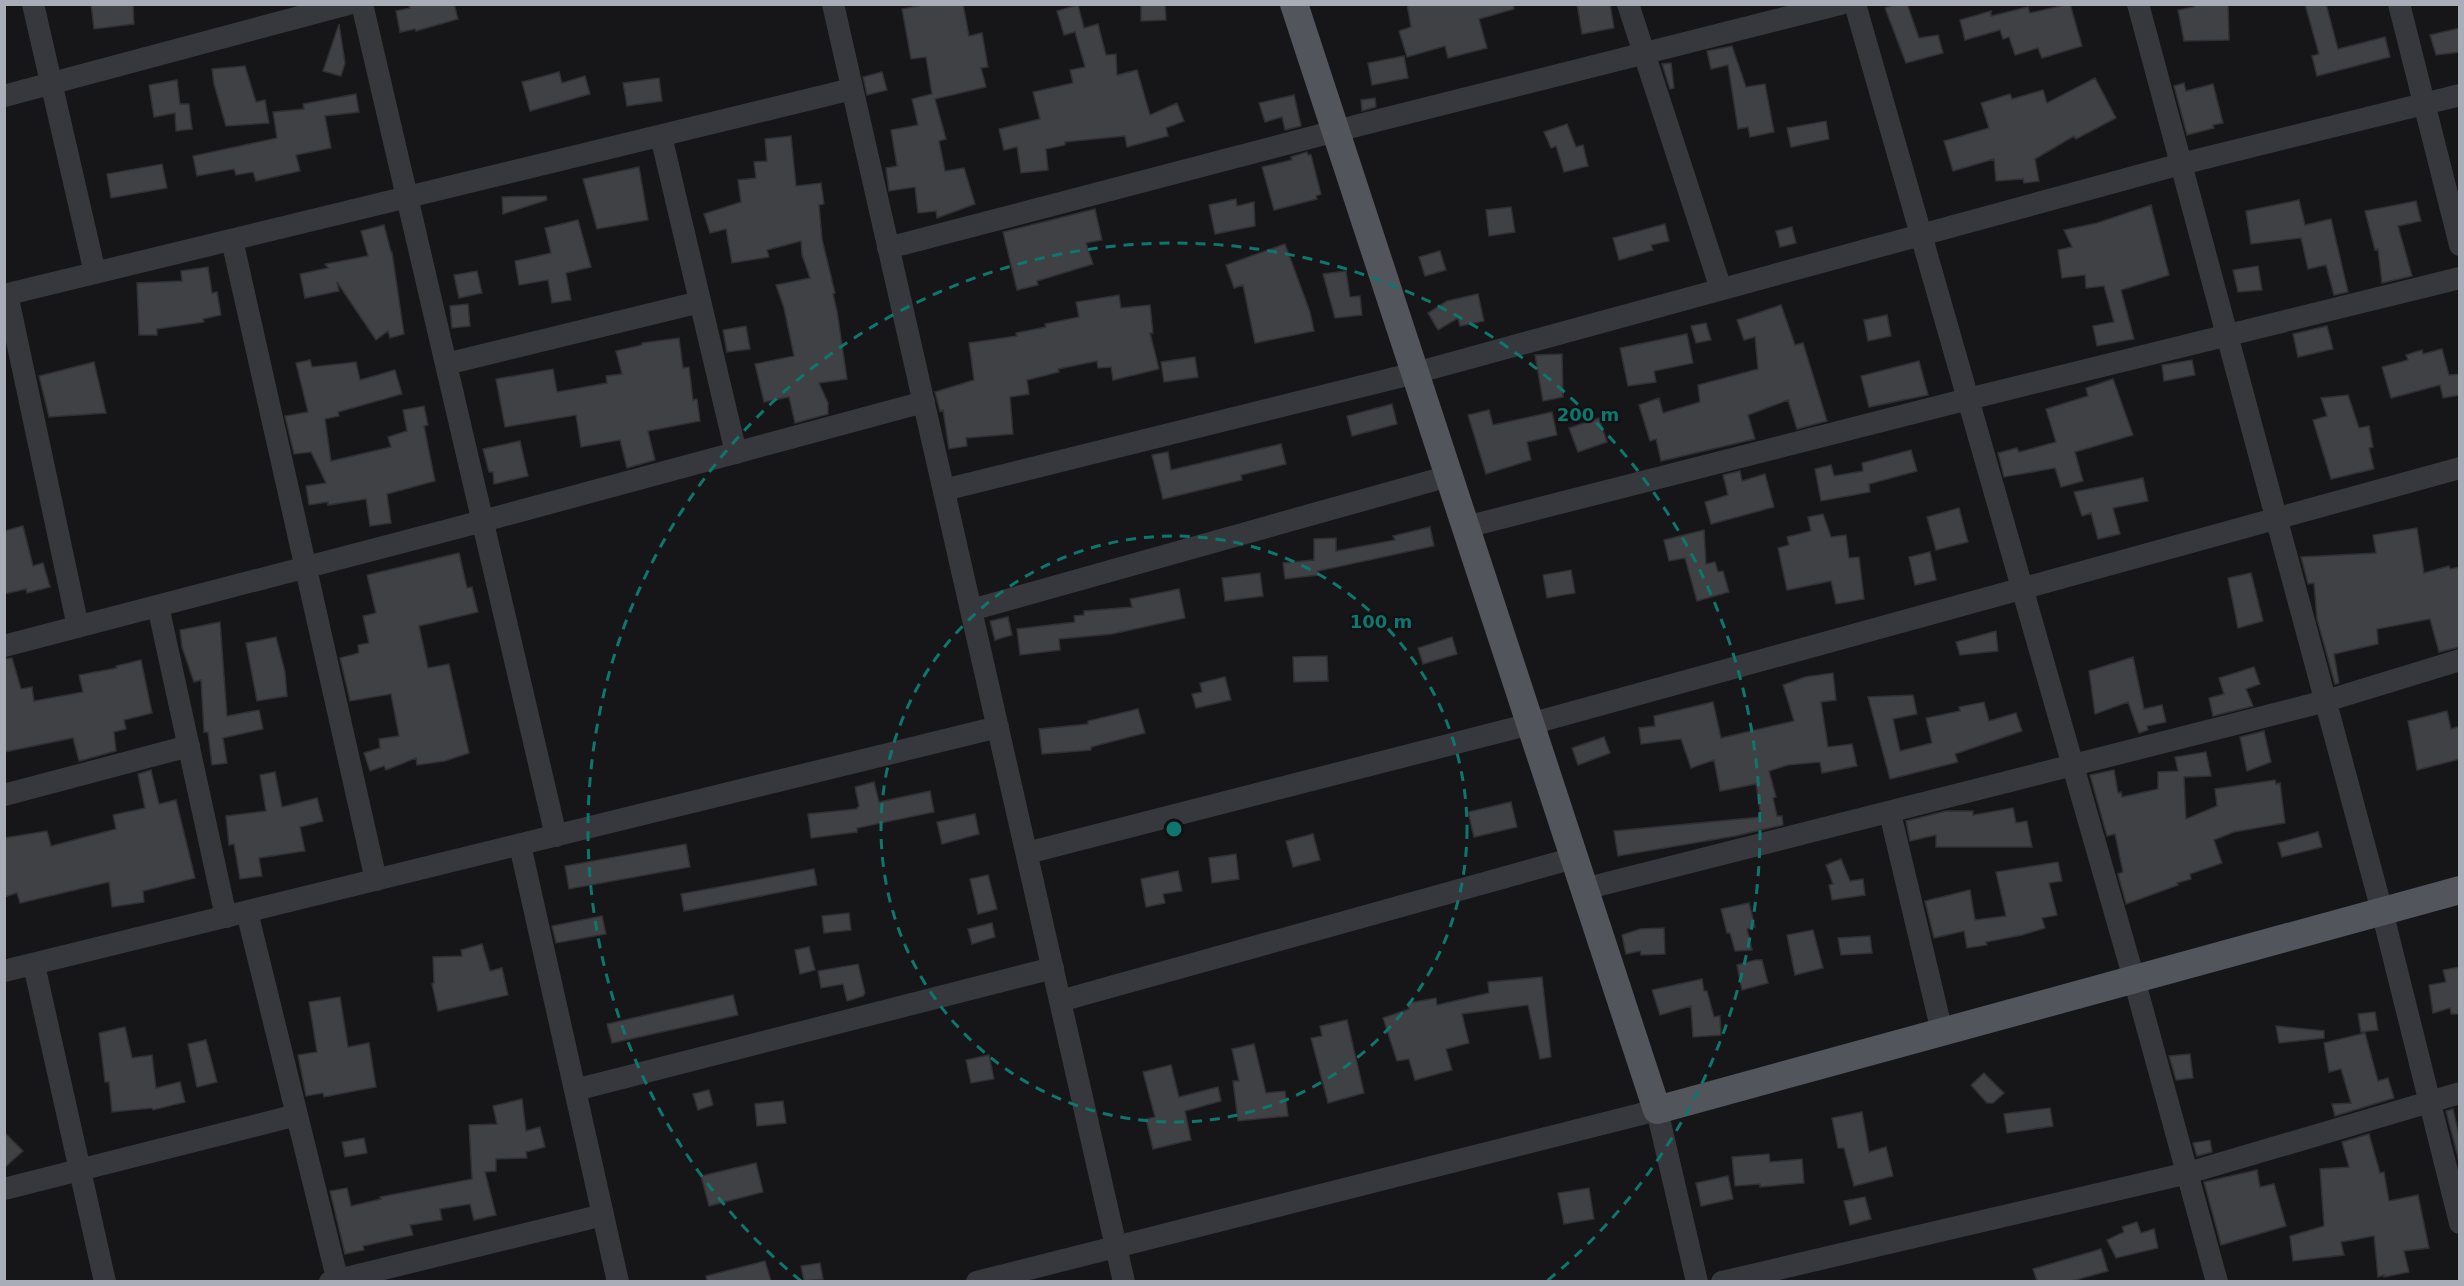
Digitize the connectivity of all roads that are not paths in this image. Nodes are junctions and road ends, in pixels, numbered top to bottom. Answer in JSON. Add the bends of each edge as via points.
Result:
{"nodes":[{"id":1,"x":33,"y":4,"type":"edge"},
{"id":2,"x":348,"y":4,"type":"edge"},
{"id":3,"x":362,"y":4,"type":"edge"},
{"id":4,"x":833,"y":4,"type":"edge"},
{"id":5,"x":1294,"y":4,"type":"edge"},
{"id":6,"x":1628,"y":4,"type":"edge"},
{"id":7,"x":1840,"y":4,"type":"edge"},
{"id":8,"x":1855,"y":4,"type":"edge"},
{"id":9,"x":2138,"y":4,"type":"edge"},
{"id":10,"x":2399,"y":4,"type":"edge"},
{"id":11,"x":1642,"y":54,"type":"junction"},
{"id":12,"x":51,"y":84,"type":"junction"},
{"id":13,"x":852,"y":89,"type":"junction"},
{"id":14,"x":2460,"y":95,"type":"edge"},
{"id":15,"x":4,"y":96,"type":"edge"},
{"id":16,"x":2424,"y":105,"type":"junction"},
{"id":17,"x":1335,"y":131,"type":"junction"},
{"id":18,"x":661,"y":136,"type":"junction"},
{"id":19,"x":2181,"y":164,"type":"junction"},
{"id":20,"x":407,"y":197,"type":"junction"},
{"id":21,"x":1921,"y":233,"type":"junction"},
{"id":22,"x":232,"y":240,"type":"junction"},
{"id":23,"x":2460,"y":246,"type":"edge"},
{"id":24,"x":888,"y":248,"type":"junction"},
{"id":25,"x":95,"y":273,"type":"junction"},
{"id":26,"x":2460,"y":278,"type":"edge"},
{"id":27,"x":1721,"y":289,"type":"junction"},
{"id":28,"x":6,"y":294,"type":"edge"},
{"id":29,"x":700,"y":303,"type":"junction"},
{"id":30,"x":2227,"y":336,"type":"junction"},
{"id":31,"x":446,"y":364,"type":"junction"},
{"id":32,"x":1415,"y":373,"type":"junction"},
{"id":33,"x":1968,"y":399,"type":"junction"},
{"id":34,"x":924,"y":402,"type":"junction"},
{"id":35,"x":736,"y":453,"type":"junction"},
{"id":36,"x":2460,"y":468,"type":"edge"},
{"id":37,"x":1449,"y":476,"type":"junction"},
{"id":38,"x":944,"y":490,"type":"junction"},
{"id":39,"x":2276,"y":518,"type":"junction"},
{"id":40,"x":483,"y":521,"type":"junction"},
{"id":41,"x":1466,"y":527,"type":"junction"},
{"id":42,"x":306,"y":567,"type":"junction"},
{"id":43,"x":2023,"y":588,"type":"junction"},
{"id":44,"x":158,"y":606,"type":"junction"},
{"id":45,"x":971,"y":610,"type":"junction"},
{"id":46,"x":78,"y":627,"type":"junction"},
{"id":47,"x":4,"y":646,"type":"edge"},
{"id":48,"x":2460,"y":660,"type":"edge"},
{"id":49,"x":2326,"y":701,"type":"junction"},
{"id":50,"x":1530,"y":724,"type":"junction"},
{"id":51,"x":998,"y":727,"type":"junction"},
{"id":52,"x":189,"y":746,"type":"junction"},
{"id":53,"x":2073,"y":766,"type":"junction"},
{"id":54,"x":4,"y":795,"type":"edge"},
{"id":55,"x":1890,"y":813,"type":"junction"},
{"id":56,"x":556,"y":836,"type":"junction"},
{"id":57,"x":520,"y":845,"type":"junction"},
{"id":58,"x":1027,"y":853,"type":"junction"},
{"id":59,"x":1574,"y":858,"type":"junction"},
{"id":60,"x":376,"y":880,"type":"junction"},
{"id":61,"x":1584,"y":889,"type":"junction"},
{"id":62,"x":2460,"y":890,"type":"edge"},
{"id":63,"x":2382,"y":911,"type":"junction"},
{"id":64,"x":237,"y":915,"type":"junction"},
{"id":65,"x":34,"y":964,"type":"junction"},
{"id":66,"x":1053,"y":968,"type":"junction"},
{"id":67,"x":4,"y":971,"type":"edge"},
{"id":68,"x":2134,"y":980,"type":"junction"},
{"id":69,"x":1060,"y":1000,"type":"junction"},
{"id":70,"x":1942,"y":1032,"type":"junction"},
{"id":71,"x":575,"y":1090,"type":"junction"},
{"id":72,"x":2460,"y":1093,"type":"edge"},
{"id":73,"x":2430,"y":1102,"type":"junction"},
{"id":74,"x":1657,"y":1110,"type":"junction"},
{"id":75,"x":297,"y":1115,"type":"junction"},
{"id":76,"x":80,"y":1170,"type":"junction"},
{"id":77,"x":2188,"y":1173,"type":"junction"},
{"id":78,"x":4,"y":1189,"type":"edge"},
{"id":79,"x":603,"y":1215,"type":"junction"},
{"id":80,"x":2460,"y":1223,"type":"edge"},
{"id":81,"x":1117,"y":1246,"type":"junction"},
{"id":82,"x":105,"y":1281,"type":"edge"},
{"id":83,"x":335,"y":1281,"type":"edge"},
{"id":84,"x":618,"y":1281,"type":"edge"},
{"id":85,"x":977,"y":1281,"type":"edge"},
{"id":86,"x":1124,"y":1281,"type":"edge"},
{"id":87,"x":1698,"y":1281,"type":"edge"},
{"id":88,"x":1722,"y":1281,"type":"edge"},
{"id":89,"x":2217,"y":1281,"type":"edge"}],
"edges":[{"from":1,"to":12,"type":"street"},
{"from":2,"to":12,"type":"street"},
{"from":3,"to":20,"type":"street"},
{"from":4,"to":13,"type":"street"},
{"from":5,"to":17,"type":"main road"},
{"from":6,"to":11,"type":"street"},
{"from":7,"to":11,"type":"street"},
{"from":8,"to":21,"type":"street"},
{"from":9,"to":19,"type":"street"},
{"from":10,"to":16,"type":"street"},
{"from":11,"to":17,"type":"street"},
{"from":11,"to":27,"type":"street"},
{"from":12,"to":15,"type":"street"},
{"from":12,"to":25,"type":"street"},
{"from":13,"to":18,"type":"street"},
{"from":13,"to":24,"type":"street"},
{"from":14,"to":16,"type":"street"},
{"from":16,"to":19,"type":"street"},
{"from":16,"to":23,"type":"street"},
{"from":17,"to":24,"type":"street"},
{"from":17,"to":32,"type":"main road"},
{"from":18,"to":20,"type":"street"},
{"from":18,"to":29,"type":"street"},
{"from":19,"to":21,"type":"street"},
{"from":19,"to":30,"type":"street"},
{"from":20,"to":22,"type":"street"},
{"from":20,"to":31,"type":"street"},
{"from":21,"to":27,"type":"street"},
{"from":21,"to":33,"type":"street"},
{"from":22,"to":25,"type":"street"},
{"from":22,"to":42,"type":"street"},
{"from":24,"to":34,"type":"street"},
{"from":25,"to":28,"type":"street"},
{"from":26,"to":30,"type":"street"},
{"from":27,"to":32,"type":"street"},
{"from":28,"to":46,"type":"street"},
{"from":29,"to":31,"type":"street"},
{"from":29,"to":35,"type":"street"},
{"from":30,"to":33,"type":"street"},
{"from":30,"to":39,"type":"street"},
{"from":31,"to":40,"type":"street"},
{"from":32,"to":37,"type":"main road"},
{"from":32,"to":38,"type":"street"},
{"from":33,"to":41,"type":"street"},
{"from":33,"to":43,"type":"street"},
{"from":34,"to":35,"type":"street"},
{"from":34,"to":38,"type":"street"},
{"from":35,"to":40,"type":"street"},
{"from":36,"to":39,"type":"street"},
{"from":37,"to":41,"type":"main road"},
{"from":37,"to":45,"type":"street"},
{"from":38,"to":45,"type":"street"},
{"from":39,"to":43,"type":"street"},
{"from":39,"to":49,"type":"street"},
{"from":40,"to":42,"type":"street"},
{"from":40,"to":56,"type":"street"},
{"from":41,"to":50,"type":"main road"},
{"from":42,"to":44,"type":"street"},
{"from":42,"to":60,"type":"street"},
{"from":43,"to":50,"type":"street"},
{"from":43,"to":53,"type":"street"},
{"from":44,"to":46,"type":"street"},
{"from":44,"to":52,"type":"street"},
{"from":45,"to":51,"type":"street"},
{"from":46,"to":47,"type":"street"},
{"from":48,"to":49,"type":"street"},
{"from":49,"to":53,"type":"street"},
{"from":49,"to":63,"type":"street"},
{"from":50,"to":58,"type":"street"},
{"from":50,"to":59,"type":"main road"},
{"from":51,"to":56,"type":"street"},
{"from":51,"to":58,"type":"street"},
{"from":52,"to":54,"type":"street"},
{"from":52,"to":64,"type":"street"},
{"from":53,"to":55,"type":"street"},
{"from":53,"to":68,"type":"street"},
{"from":55,"to":61,"type":"street"},
{"from":55,"to":70,"type":"street"},
{"from":56,"to":57,"type":"street"},
{"from":57,"to":60,"type":"street"},
{"from":57,"to":71,"type":"street"},
{"from":58,"to":66,"type":"street"},
{"from":59,"to":61,"type":"main road"},
{"from":59,"to":69,"type":"street"},
{"from":60,"to":64,"type":"street"},
{"from":61,"to":74,"type":"main road"},
{"from":62,"to":63,"type":"main road"},
{"from":63,"to":68,"type":"main road"},
{"from":63,"to":73,"type":"street"},
{"from":64,"to":65,"type":"street"},
{"from":64,"to":75,"type":"street"},
{"from":65,"to":67,"type":"street"},
{"from":65,"to":76,"type":"street"},
{"from":66,"to":69,"type":"street"},
{"from":66,"to":71,"type":"street"},
{"from":68,"to":70,"type":"main road"},
{"from":68,"to":77,"type":"street"},
{"from":69,"to":81,"type":"street"},
{"from":70,"to":74,"type":"main road"},
{"from":71,"to":79,"type":"street"},
{"from":72,"to":73,"type":"street"},
{"from":73,"to":77,"type":"street"},
{"from":73,"to":80,"type":"street"},
{"from":74,"to":81,"type":"street"},
{"from":74,"to":87,"type":"street"},
{"from":75,"to":76,"type":"street"},
{"from":75,"to":83,"type":"street"},
{"from":76,"to":78,"type":"street"},
{"from":76,"to":82,"type":"street"},
{"from":77,"to":88,"type":"street"},
{"from":77,"to":89,"type":"street"},
{"from":79,"to":83,"type":"street"},
{"from":79,"to":84,"type":"street"},
{"from":81,"to":85,"type":"street"},
{"from":81,"to":86,"type":"street"}]}
